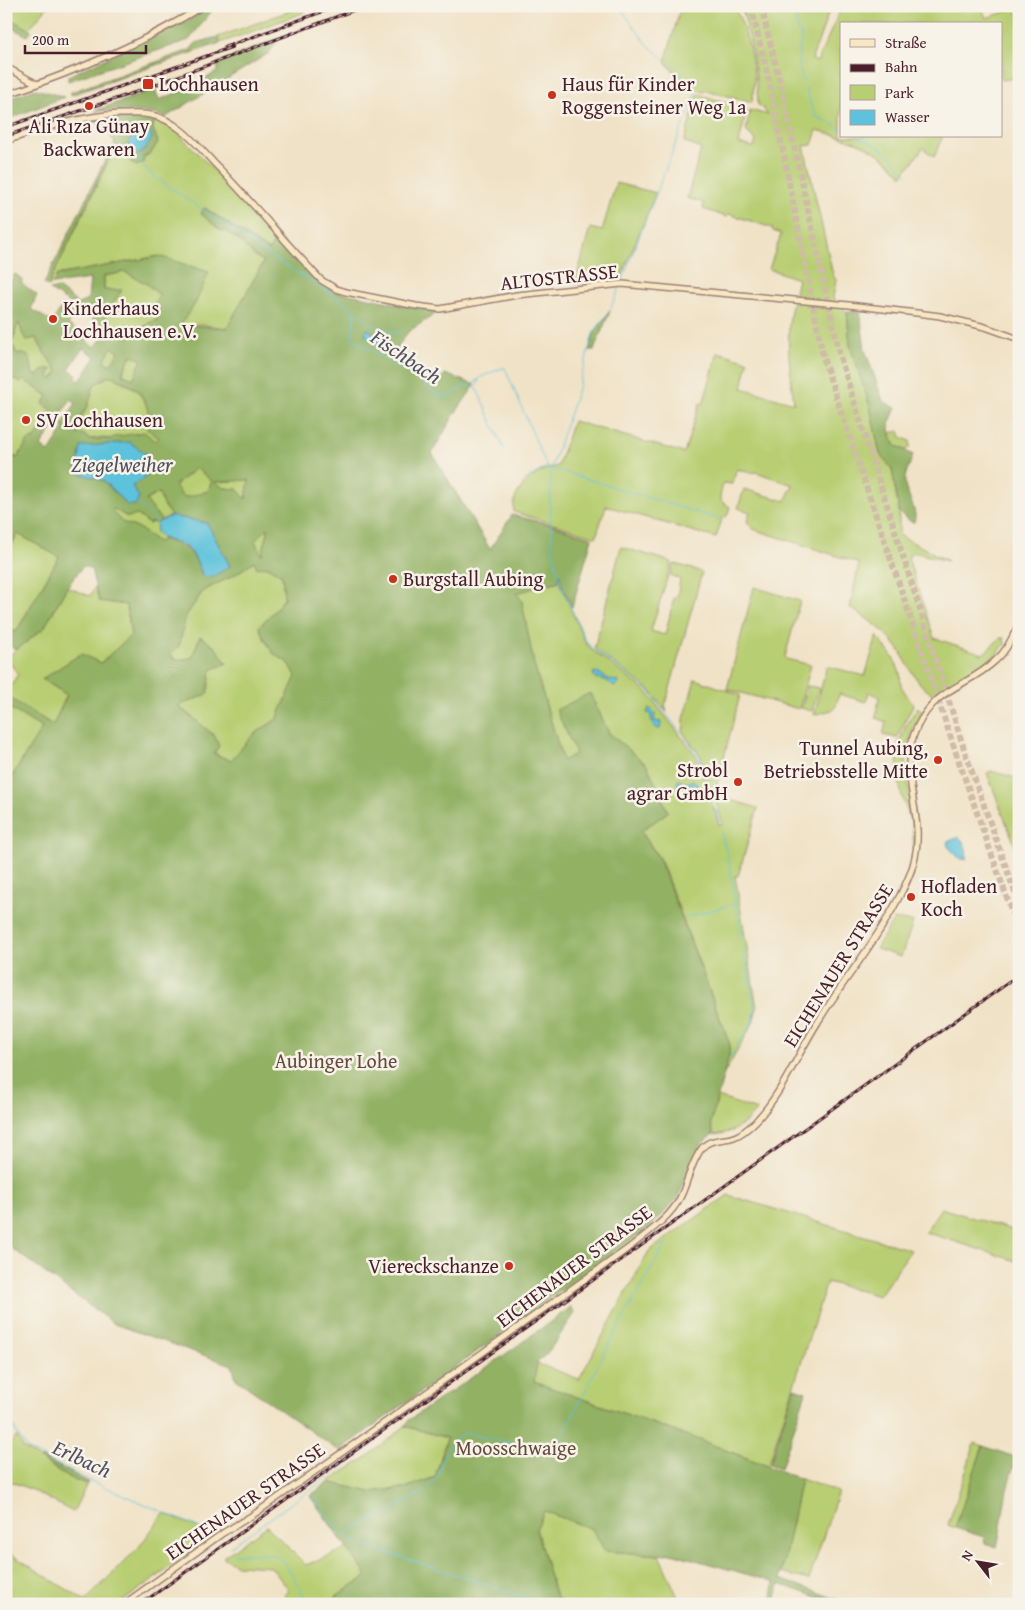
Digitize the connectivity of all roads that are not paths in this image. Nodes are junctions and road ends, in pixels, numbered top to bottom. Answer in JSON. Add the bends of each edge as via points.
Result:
{"nodes":[{"id":1,"x":203,"y":6,"type":"edge"},
{"id":2,"x":6,"y":67,"type":"edge"},
{"id":3,"x":24,"y":77,"type":"junction"},
{"id":4,"x":37,"y":84,"type":"junction"},
{"id":5,"x":22,"y":89,"type":"junction"},
{"id":6,"x":6,"y":95,"type":"edge"},
{"id":7,"x":6,"y":141,"type":"edge"},
{"id":8,"x":1019,"y":339,"type":"edge"},
{"id":9,"x":1019,"y":624,"type":"edge"},
{"id":10,"x":124,"y":1604,"type":"edge"}],
"edges":[{"from":1,"to":4,"type":"street","via":[[142,39]]},
{"from":2,"to":3,"type":"street"},
{"from":3,"to":4,"type":"street"},
{"from":3,"to":5,"type":"street"},
{"from":4,"to":5,"type":"street"},
{"from":5,"to":6,"type":"street"},
{"from":7,"to":8,"type":"street","name":"ALTOSTRASSE","via":[[86,117],[151,115],[170,123],[190,138],[321,280],[339,290],[416,306],[440,309],[517,294],[620,284],[940,316]]},
{"from":9,"to":10,"type":"street","name":"EICHENAUER STRASSE","via":[[998,659],[944,694],[917,727],[909,757],[918,829],[910,874],[879,933],[818,1021],[778,1093],[758,1119],[740,1134],[712,1141],[702,1148],[677,1203],[630,1247]]}]}
